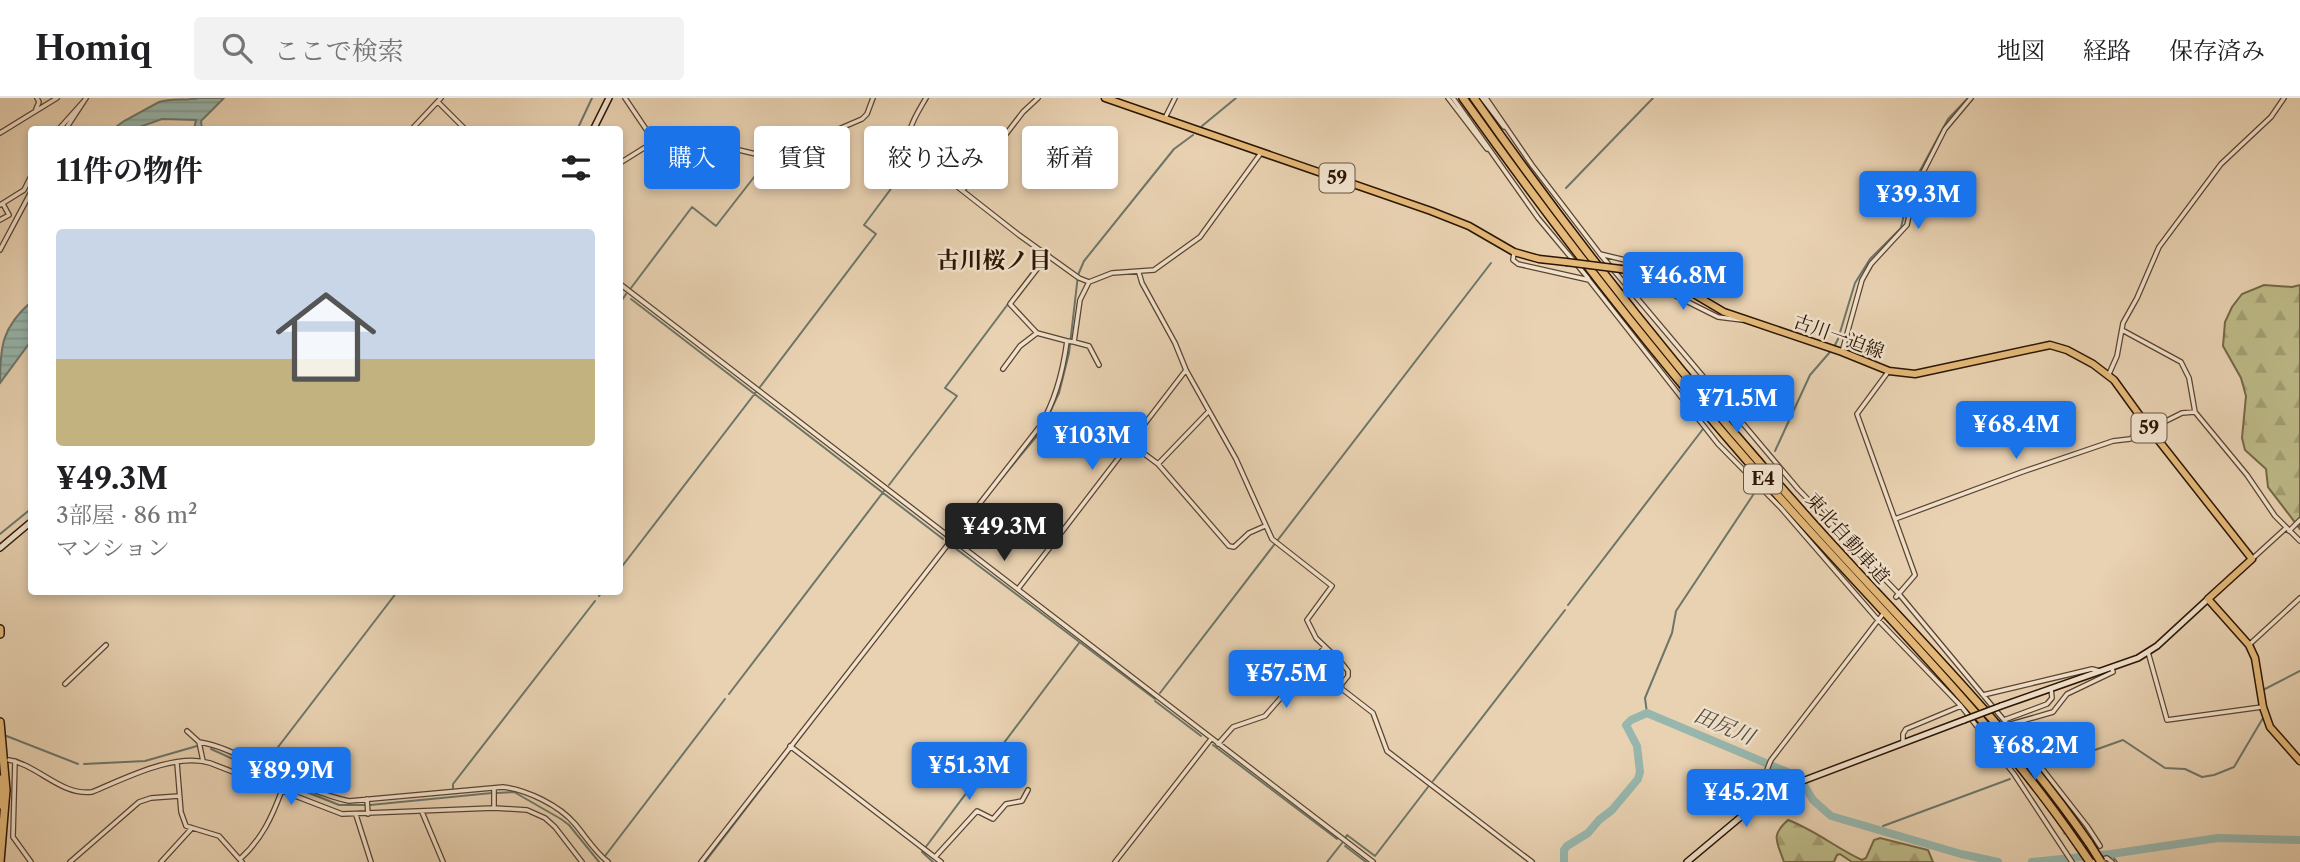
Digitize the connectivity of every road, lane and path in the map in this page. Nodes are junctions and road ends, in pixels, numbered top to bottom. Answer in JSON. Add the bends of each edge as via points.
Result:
{"nodes":[{"id":1,"x":37,"y":98,"type":"edge"},
{"id":2,"x":57,"y":98,"type":"edge"},
{"id":3,"x":609,"y":98,"type":"edge"},
{"id":4,"x":625,"y":98,"type":"edge"},
{"id":5,"x":873,"y":98,"type":"edge"},
{"id":6,"x":926,"y":98,"type":"edge"},
{"id":7,"x":1038,"y":98,"type":"edge"},
{"id":8,"x":1105,"y":98,"type":"edge"},
{"id":9,"x":1175,"y":98,"type":"edge"},
{"id":10,"x":1448,"y":98,"type":"edge"},
{"id":11,"x":1453,"y":98,"type":"edge"},
{"id":12,"x":1463,"y":98,"type":"edge"},
{"id":13,"x":1474,"y":98,"type":"edge"},
{"id":14,"x":1972,"y":98,"type":"edge"},
{"id":15,"x":2284,"y":98,"type":"edge"},
{"id":16,"x":85,"y":100,"type":"edge"},
{"id":17,"x":440,"y":100,"type":"edge"},
{"id":18,"x":1484,"y":100,"type":"edge"},
{"id":19,"x":35,"y":111,"type":"junction"},
{"id":20,"x":1165,"y":118,"type":"junction"},
{"id":21,"x":62,"y":126,"type":"edge"},
{"id":22,"x":68,"y":126,"type":"edge"},
{"id":23,"x":415,"y":126,"type":"edge"},
{"id":24,"x":463,"y":126,"type":"edge"},
{"id":25,"x":595,"y":126,"type":"edge"},
{"id":26,"x":644,"y":126,"type":"edge"},
{"id":27,"x":0,"y":133,"type":"edge"},
{"id":28,"x":644,"y":148,"type":"edge"},
{"id":29,"x":740,"y":150,"type":"edge"},
{"id":30,"x":1489,"y":151,"type":"junction"},
{"id":31,"x":1261,"y":153,"type":"junction"},
{"id":32,"x":623,"y":161,"type":"edge"},
{"id":33,"x":28,"y":182,"type":"edge"},
{"id":34,"x":963,"y":190,"type":"junction"},
{"id":35,"x":28,"y":198,"type":"edge"},
{"id":36,"x":1,"y":204,"type":"edge"},
{"id":37,"x":0,"y":220,"type":"edge"},
{"id":38,"x":0,"y":250,"type":"edge"},
{"id":39,"x":1514,"y":252,"type":"junction"},
{"id":40,"x":1600,"y":254,"type":"junction"},
{"id":41,"x":1048,"y":255,"type":"junction"},
{"id":42,"x":1139,"y":273,"type":"junction"},
{"id":43,"x":1589,"y":280,"type":"junction"},
{"id":44,"x":1622,"y":281,"type":"junction"},
{"id":45,"x":1089,"y":282,"type":"junction"},
{"id":46,"x":1681,"y":285,"type":"junction"},
{"id":47,"x":623,"y":286,"type":"edge"},
{"id":48,"x":1745,"y":320,"type":"junction"},
{"id":49,"x":2122,"y":330,"type":"junction"},
{"id":50,"x":1037,"y":333,"type":"junction"},
{"id":51,"x":1070,"y":341,"type":"junction"},
{"id":52,"x":1836,"y":350,"type":"junction"},
{"id":53,"x":1098,"y":365,"type":"dead end"},
{"id":54,"x":1003,"y":369,"type":"dead end"},
{"id":55,"x":1186,"y":370,"type":"junction"},
{"id":56,"x":1889,"y":370,"type":"junction"},
{"id":57,"x":2109,"y":374,"type":"junction"},
{"id":58,"x":1209,"y":411,"type":"junction"},
{"id":59,"x":2195,"y":412,"type":"junction"},
{"id":60,"x":2149,"y":428,"type":"junction"},
{"id":61,"x":1124,"y":450,"type":"junction"},
{"id":62,"x":1158,"y":464,"type":"junction"},
{"id":63,"x":1895,"y":519,"type":"junction"},
{"id":64,"x":2300,"y":520,"type":"edge"},
{"id":65,"x":28,"y":524,"type":"edge"},
{"id":66,"x":1266,"y":526,"type":"junction"},
{"id":67,"x":2287,"y":529,"type":"junction"},
{"id":68,"x":951,"y":538,"type":"junction"},
{"id":69,"x":2300,"y":541,"type":"edge"},
{"id":70,"x":0,"y":548,"type":"edge"},
{"id":71,"x":2252,"y":559,"type":"junction"},
{"id":72,"x":1018,"y":589,"type":"junction"},
{"id":73,"x":1898,"y":596,"type":"junction"},
{"id":74,"x":2300,"y":598,"type":"edge"},
{"id":75,"x":2208,"y":599,"type":"junction"},
{"id":76,"x":1882,"y":614,"type":"dead end"},
{"id":77,"x":1878,"y":620,"type":"junction"},
{"id":78,"x":0,"y":629,"type":"edge"},
{"id":79,"x":0,"y":635,"type":"edge"},
{"id":80,"x":106,"y":645,"type":"dead end"},
{"id":81,"x":2249,"y":645,"type":"junction"},
{"id":82,"x":1325,"y":647,"type":"junction"},
{"id":83,"x":2148,"y":652,"type":"junction"},
{"id":84,"x":2112,"y":668,"type":"junction"},
{"id":85,"x":2101,"y":672,"type":"junction"},
{"id":86,"x":65,"y":684,"type":"dead end"},
{"id":87,"x":2052,"y":688,"type":"junction"},
{"id":88,"x":1983,"y":695,"type":"junction"},
{"id":89,"x":1961,"y":706,"type":"junction"},
{"id":90,"x":2264,"y":712,"type":"junction"},
{"id":91,"x":2004,"y":720,"type":"junction"},
{"id":92,"x":0,"y":722,"type":"edge"},
{"id":93,"x":2008,"y":725,"type":"junction"},
{"id":94,"x":187,"y":731,"type":"dead end"},
{"id":95,"x":1211,"y":738,"type":"junction"},
{"id":96,"x":199,"y":742,"type":"junction"},
{"id":97,"x":1903,"y":743,"type":"junction"},
{"id":98,"x":1218,"y":744,"type":"junction"},
{"id":99,"x":792,"y":747,"type":"junction"},
{"id":100,"x":9,"y":760,"type":"dead end"},
{"id":101,"x":15,"y":761,"type":"junction"},
{"id":102,"x":203,"y":761,"type":"junction"},
{"id":103,"x":2300,"y":761,"type":"edge"},
{"id":104,"x":177,"y":763,"type":"junction"},
{"id":105,"x":283,"y":776,"type":"junction"},
{"id":106,"x":0,"y":779,"type":"edge"},
{"id":107,"x":280,"y":789,"type":"junction"},
{"id":108,"x":494,"y":789,"type":"junction"},
{"id":109,"x":1028,"y":790,"type":"dead end"},
{"id":110,"x":179,"y":796,"type":"junction"},
{"id":111,"x":367,"y":799,"type":"junction"},
{"id":112,"x":1761,"y":800,"type":"junction"},
{"id":113,"x":0,"y":805,"type":"edge"},
{"id":114,"x":494,"y":808,"type":"junction"},
{"id":115,"x":422,"y":812,"type":"junction"},
{"id":116,"x":368,"y":814,"type":"junction"},
{"id":117,"x":356,"y":815,"type":"junction"},
{"id":118,"x":192,"y":828,"type":"junction"},
{"id":119,"x":2063,"y":834,"type":"tunnel mouth"},
{"id":120,"x":2057,"y":839,"type":"junction"},
{"id":121,"x":2100,"y":846,"type":"dead end"},
{"id":122,"x":935,"y":856,"type":"junction"},
{"id":123,"x":241,"y":861,"type":"edge"},
{"id":124,"x":1,"y":862,"type":"edge"},
{"id":125,"x":31,"y":862,"type":"edge"},
{"id":126,"x":70,"y":862,"type":"edge"},
{"id":127,"x":161,"y":862,"type":"edge"},
{"id":128,"x":370,"y":862,"type":"edge"},
{"id":129,"x":443,"y":862,"type":"edge"},
{"id":130,"x":582,"y":862,"type":"edge"},
{"id":131,"x":608,"y":862,"type":"edge"},
{"id":132,"x":701,"y":862,"type":"edge"},
{"id":133,"x":941,"y":862,"type":"edge"},
{"id":134,"x":1115,"y":862,"type":"edge"},
{"id":135,"x":1373,"y":862,"type":"edge"},
{"id":136,"x":1532,"y":862,"type":"edge"},
{"id":137,"x":1686,"y":862,"type":"edge"},
{"id":138,"x":2071,"y":862,"type":"edge"},
{"id":139,"x":2089,"y":862,"type":"edge"},
{"id":140,"x":2101,"y":862,"type":"edge"},
{"id":141,"x":2112,"y":862,"type":"edge"}],
"edges":[{"from":1,"to":19,"type":"street"},
{"from":2,"to":19,"type":"street"},
{"from":3,"to":25,"type":"street"},
{"from":4,"to":26,"type":"street"},
{"from":5,"to":29,"type":"street","via":[[862,119],[810,147],[778,155]]},
{"from":6,"to":34,"type":"street","via":[[912,124],[911,149]]},
{"from":7,"to":34,"type":"street"},
{"from":8,"to":20,"type":"main road","name":"古川一迫線","number":"59"},
{"from":9,"to":20,"type":"street"},
{"from":10,"to":30,"type":"street"},
{"from":11,"to":30,"type":"street"},
{"from":12,"to":139,"type":"highway","name":"東北自動車道","number":"E4","bridge":true,"via":[[1665,363],[1770,487],[1996,735]]},
{"from":13,"to":140,"type":"highway","name":"東北自動車道","number":"E4","bridge":true,"via":[[1664,348],[1809,519],[2003,730],[2048,784]]},
{"from":14,"to":52,"type":"street","via":[[1945,129],[1915,188],[1907,225],[1862,280]]},
{"from":15,"to":49,"type":"street","via":[[2271,117],[2221,164],[2159,247]]},
{"from":16,"to":21,"type":"street"},
{"from":16,"to":22,"type":"street"},
{"from":17,"to":23,"type":"street"},
{"from":17,"to":24,"type":"street"},
{"from":18,"to":40,"type":"street"},
{"from":19,"to":27,"type":"street"},
{"from":20,"to":31,"type":"main road","name":"古川一迫線","number":"59"},
{"from":28,"to":32,"type":"street"},
{"from":30,"to":43,"type":"street"},
{"from":31,"to":39,"type":"main road","name":"古川一迫線","number":"59","via":[[1458,221]]},
{"from":31,"to":42,"type":"street","via":[[1200,237],[1154,270]]},
{"from":33,"to":36,"type":"street","via":[[24,190]]},
{"from":34,"to":41,"type":"street"},
{"from":35,"to":38,"type":"street"},
{"from":36,"to":37,"type":"street","via":[[9,215]]},
{"from":39,"to":43,"type":"street","via":[[1518,264]]},
{"from":39,"to":46,"type":"main road","name":"古川一迫線","number":"59","bridge":true,"via":[[1659,276]]},
{"from":40,"to":44,"type":"street"},
{"from":40,"to":46,"type":"street","via":[[1676,272]]},
{"from":41,"to":45,"type":"street"},
{"from":41,"to":50,"type":"street","via":[[1010,304]]},
{"from":42,"to":45,"type":"street","via":[[1112,272]]},
{"from":42,"to":55,"type":"street"},
{"from":43,"to":77,"type":"street","via":[[1718,444],[1781,508]]},
{"from":44,"to":48,"type":"street","via":[[1670,293],[1718,317]]},
{"from":44,"to":73,"type":"street","via":[[1797,489]]},
{"from":45,"to":51,"type":"street"},
{"from":46,"to":48,"type":"main road","name":"古川一迫線","number":"59","via":[[1714,308]]},
{"from":47,"to":68,"type":"street"},
{"from":48,"to":52,"type":"main road","name":"古川一迫線","number":"59"},
{"from":49,"to":57,"type":"street"},
{"from":49,"to":59,"type":"street","via":[[2181,362]]},
{"from":50,"to":51,"type":"street"},
{"from":50,"to":54,"type":"street"},
{"from":51,"to":53,"type":"street","via":[[1089,346]]},
{"from":51,"to":68,"type":"street","via":[[1045,418]]},
{"from":52,"to":56,"type":"main road","name":"古川一迫線","number":"59"},
{"from":55,"to":58,"type":"street"},
{"from":55,"to":61,"type":"street"},
{"from":56,"to":57,"type":"main road","name":"古川一迫線","number":"59","via":[[1915,374],[2050,345]]},
{"from":56,"to":63,"type":"street","via":[[1857,414]]},
{"from":57,"to":60,"type":"main road","name":"古川一迫線","number":"59"},
{"from":58,"to":62,"type":"street"},
{"from":58,"to":66,"type":"street"},
{"from":59,"to":60,"type":"street"},
{"from":59,"to":67,"type":"street"},
{"from":60,"to":63,"type":"street","via":[[2130,439],[2113,441]]},
{"from":60,"to":71,"type":"main road","name":"古川一迫線","number":"59"},
{"from":61,"to":62,"type":"street","via":[[1142,452]]},
{"from":61,"to":72,"type":"street"},
{"from":62,"to":66,"type":"street","via":[[1229,546]]},
{"from":63,"to":73,"type":"street","via":[[1915,575]]},
{"from":64,"to":67,"type":"street"},
{"from":65,"to":70,"type":"street"},
{"from":66,"to":82,"type":"street","via":[[1275,543],[1332,586],[1307,620]]},
{"from":67,"to":69,"type":"street"},
{"from":67,"to":71,"type":"street"},
{"from":68,"to":72,"type":"street"},
{"from":68,"to":99,"type":"street"},
{"from":71,"to":75,"type":"main road"},
{"from":72,"to":95,"type":"street"},
{"from":73,"to":88,"type":"street"},
{"from":74,"to":81,"type":"street"},
{"from":75,"to":81,"type":"main road"},
{"from":75,"to":83,"type":"street"},
{"from":76,"to":77,"type":"street"},
{"from":77,"to":89,"type":"street"},
{"from":77,"to":112,"type":"street","via":[[1769,764]]},
{"from":78,"to":79,"type":"highway"},
{"from":80,"to":86,"type":"street"},
{"from":81,"to":90,"type":"main road"},
{"from":82,"to":98,"type":"street","via":[[1265,716],[1233,727]]},
{"from":82,"to":136,"type":"street","via":[[1348,671],[1342,689],[1373,713],[1387,751]]},
{"from":83,"to":84,"type":"street"},
{"from":83,"to":90,"type":"street","via":[[2167,720]]},
{"from":84,"to":85,"type":"street"},
{"from":84,"to":93,"type":"street","via":[[2113,672],[2067,694],[2053,712]]},
{"from":85,"to":87,"type":"street"},
{"from":85,"to":88,"type":"street","via":[[2091,669]]},
{"from":87,"to":91,"type":"street","via":[[2047,704]]},
{"from":87,"to":97,"type":"street","bridge":true},
{"from":88,"to":91,"type":"street"},
{"from":89,"to":97,"type":"street","via":[[1906,729]]},
{"from":89,"to":120,"type":"street"},
{"from":90,"to":103,"type":"main road","via":[[2270,727]]},
{"from":91,"to":93,"type":"street"},
{"from":92,"to":124,"type":"highway","via":[[6,790]]},
{"from":93,"to":121,"type":"street"},
{"from":94,"to":96,"type":"street"},
{"from":95,"to":98,"type":"street"},
{"from":95,"to":134,"type":"street"},
{"from":96,"to":102,"type":"street"},
{"from":96,"to":105,"type":"street","via":[[234,752]]},
{"from":97,"to":112,"type":"street","via":[[1798,781]]},
{"from":98,"to":135,"type":"street"},
{"from":99,"to":122,"type":"street"},
{"from":99,"to":132,"type":"street"},
{"from":100,"to":101,"type":"street"},
{"from":101,"to":104,"type":"street","via":[[86,793]]},
{"from":101,"to":125,"type":"street","via":[[13,834]]},
{"from":102,"to":104,"type":"street"},
{"from":102,"to":107,"type":"street"},
{"from":104,"to":110,"type":"street"},
{"from":105,"to":107,"type":"street"},
{"from":105,"to":111,"type":"street","via":[[333,798]]},
{"from":106,"to":113,"type":"highway"},
{"from":107,"to":117,"type":"street","via":[[333,811]]},
{"from":107,"to":123,"type":"street","via":[[268,825]]},
{"from":108,"to":111,"type":"street"},
{"from":108,"to":114,"type":"street"},
{"from":108,"to":131,"type":"street","via":[[523,791],[563,814]]},
{"from":109,"to":122,"type":"street","via":[[1022,801],[1006,804],[993,819],[977,811]]},
{"from":110,"to":118,"type":"street","via":[[186,826]]},
{"from":110,"to":126,"type":"street","via":[[139,802]]},
{"from":111,"to":116,"type":"street"},
{"from":112,"to":137,"type":"street"},
{"from":114,"to":115,"type":"street"},
{"from":114,"to":130,"type":"street","via":[[527,810],[545,818]]},
{"from":115,"to":116,"type":"street"},
{"from":115,"to":129,"type":"street"},
{"from":116,"to":117,"type":"street"},
{"from":117,"to":128,"type":"street"},
{"from":118,"to":123,"type":"street","via":[[219,836]]},
{"from":118,"to":127,"type":"street"},
{"from":119,"to":120,"type":"street"},
{"from":120,"to":138,"type":"street"},
{"from":122,"to":133,"type":"street"},
{"from":139,"to":141,"type":"street"}]}
